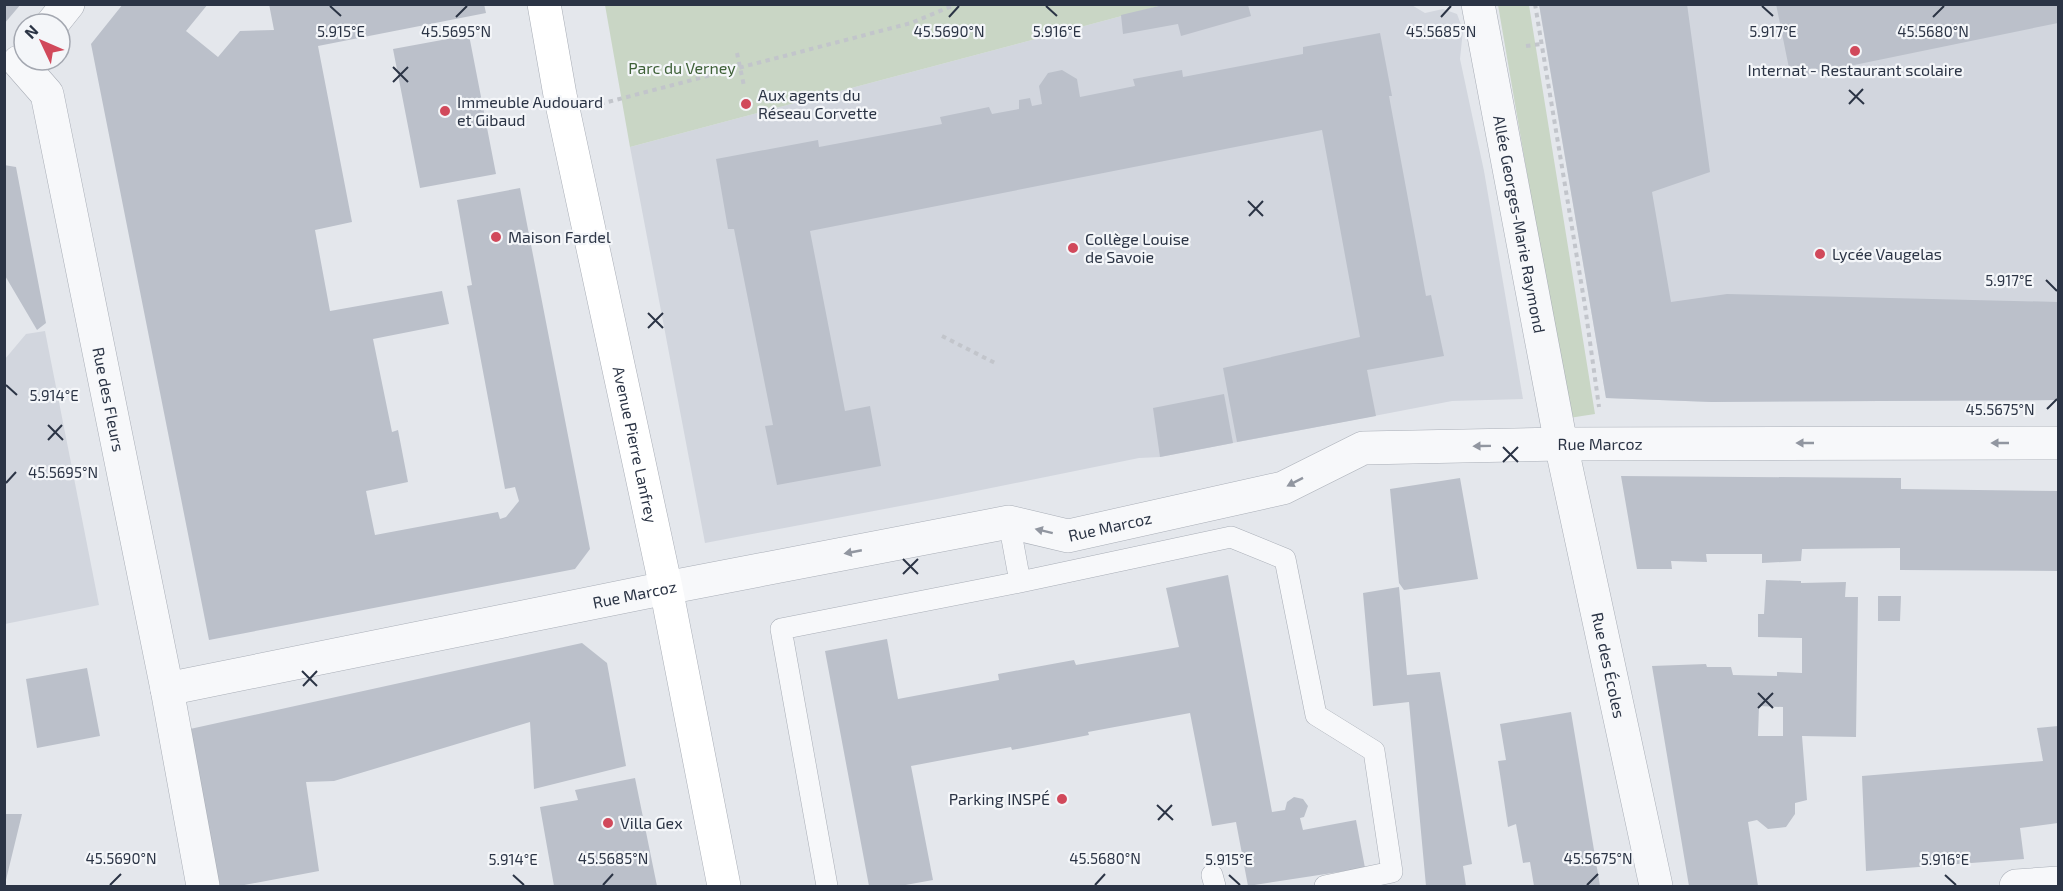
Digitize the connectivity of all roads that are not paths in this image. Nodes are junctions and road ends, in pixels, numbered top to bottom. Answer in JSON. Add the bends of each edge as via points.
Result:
{"nodes":[{"id":1,"x":544,"y":4,"type":"edge"},
{"id":2,"x":1478,"y":4,"type":"edge"},
{"id":3,"x":22,"y":72,"type":"edge"},
{"id":4,"x":2058,"y":443,"type":"edge"},
{"id":5,"x":1561,"y":444,"type":"junction"},
{"id":6,"x":1009,"y":522,"type":"junction"},
{"id":7,"x":1020,"y":582,"type":"junction"},
{"id":8,"x":666,"y":588,"type":"junction"},
{"id":9,"x":167,"y":689,"type":"junction"},
{"id":10,"x":2058,"y":883,"type":"edge"},
{"id":11,"x":203,"y":886,"type":"edge"},
{"id":12,"x":724,"y":886,"type":"edge"},
{"id":13,"x":826,"y":886,"type":"edge"},
{"id":14,"x":1324,"y":886,"type":"edge"},
{"id":15,"x":1656,"y":886,"type":"edge"},
{"id":16,"x":2016,"y":886,"type":"edge"}],
"edges":[{"from":1,"to":8,"type":"street","name":"Avenue Pierre Lanfrey"},
{"from":2,"to":5,"type":"street","name":"Allée Georges-Marie Raymond"},
{"from":3,"to":9,"type":"street","name":"Rue des Fleurs","via":[[47,94]]},
{"from":4,"to":5,"type":"street","name":"Rue Marcoz","one_way":true},
{"from":5,"to":6,"type":"street","name":"Rue Marcoz","one_way":true,"via":[[1363,448],[1283,488],[1068,537]]},
{"from":5,"to":15,"type":"street","name":"Rue des Écoles"},
{"from":6,"to":7,"type":"lane"},
{"from":6,"to":8,"type":"street","name":"Rue Marcoz","one_way":true},
{"from":7,"to":13,"type":"lane","via":[[781,629]]},
{"from":7,"to":14,"type":"lane","via":[[1231,537],[1285,560],[1316,715],[1374,751],[1392,872]]},
{"from":8,"to":9,"type":"street","name":"Rue Marcoz"},
{"from":8,"to":12,"type":"street","name":"Avenue Pierre Lanfrey"},
{"from":9,"to":11,"type":"street","name":"Rue des Fleurs"},
{"from":10,"to":16,"type":"street"}]}
